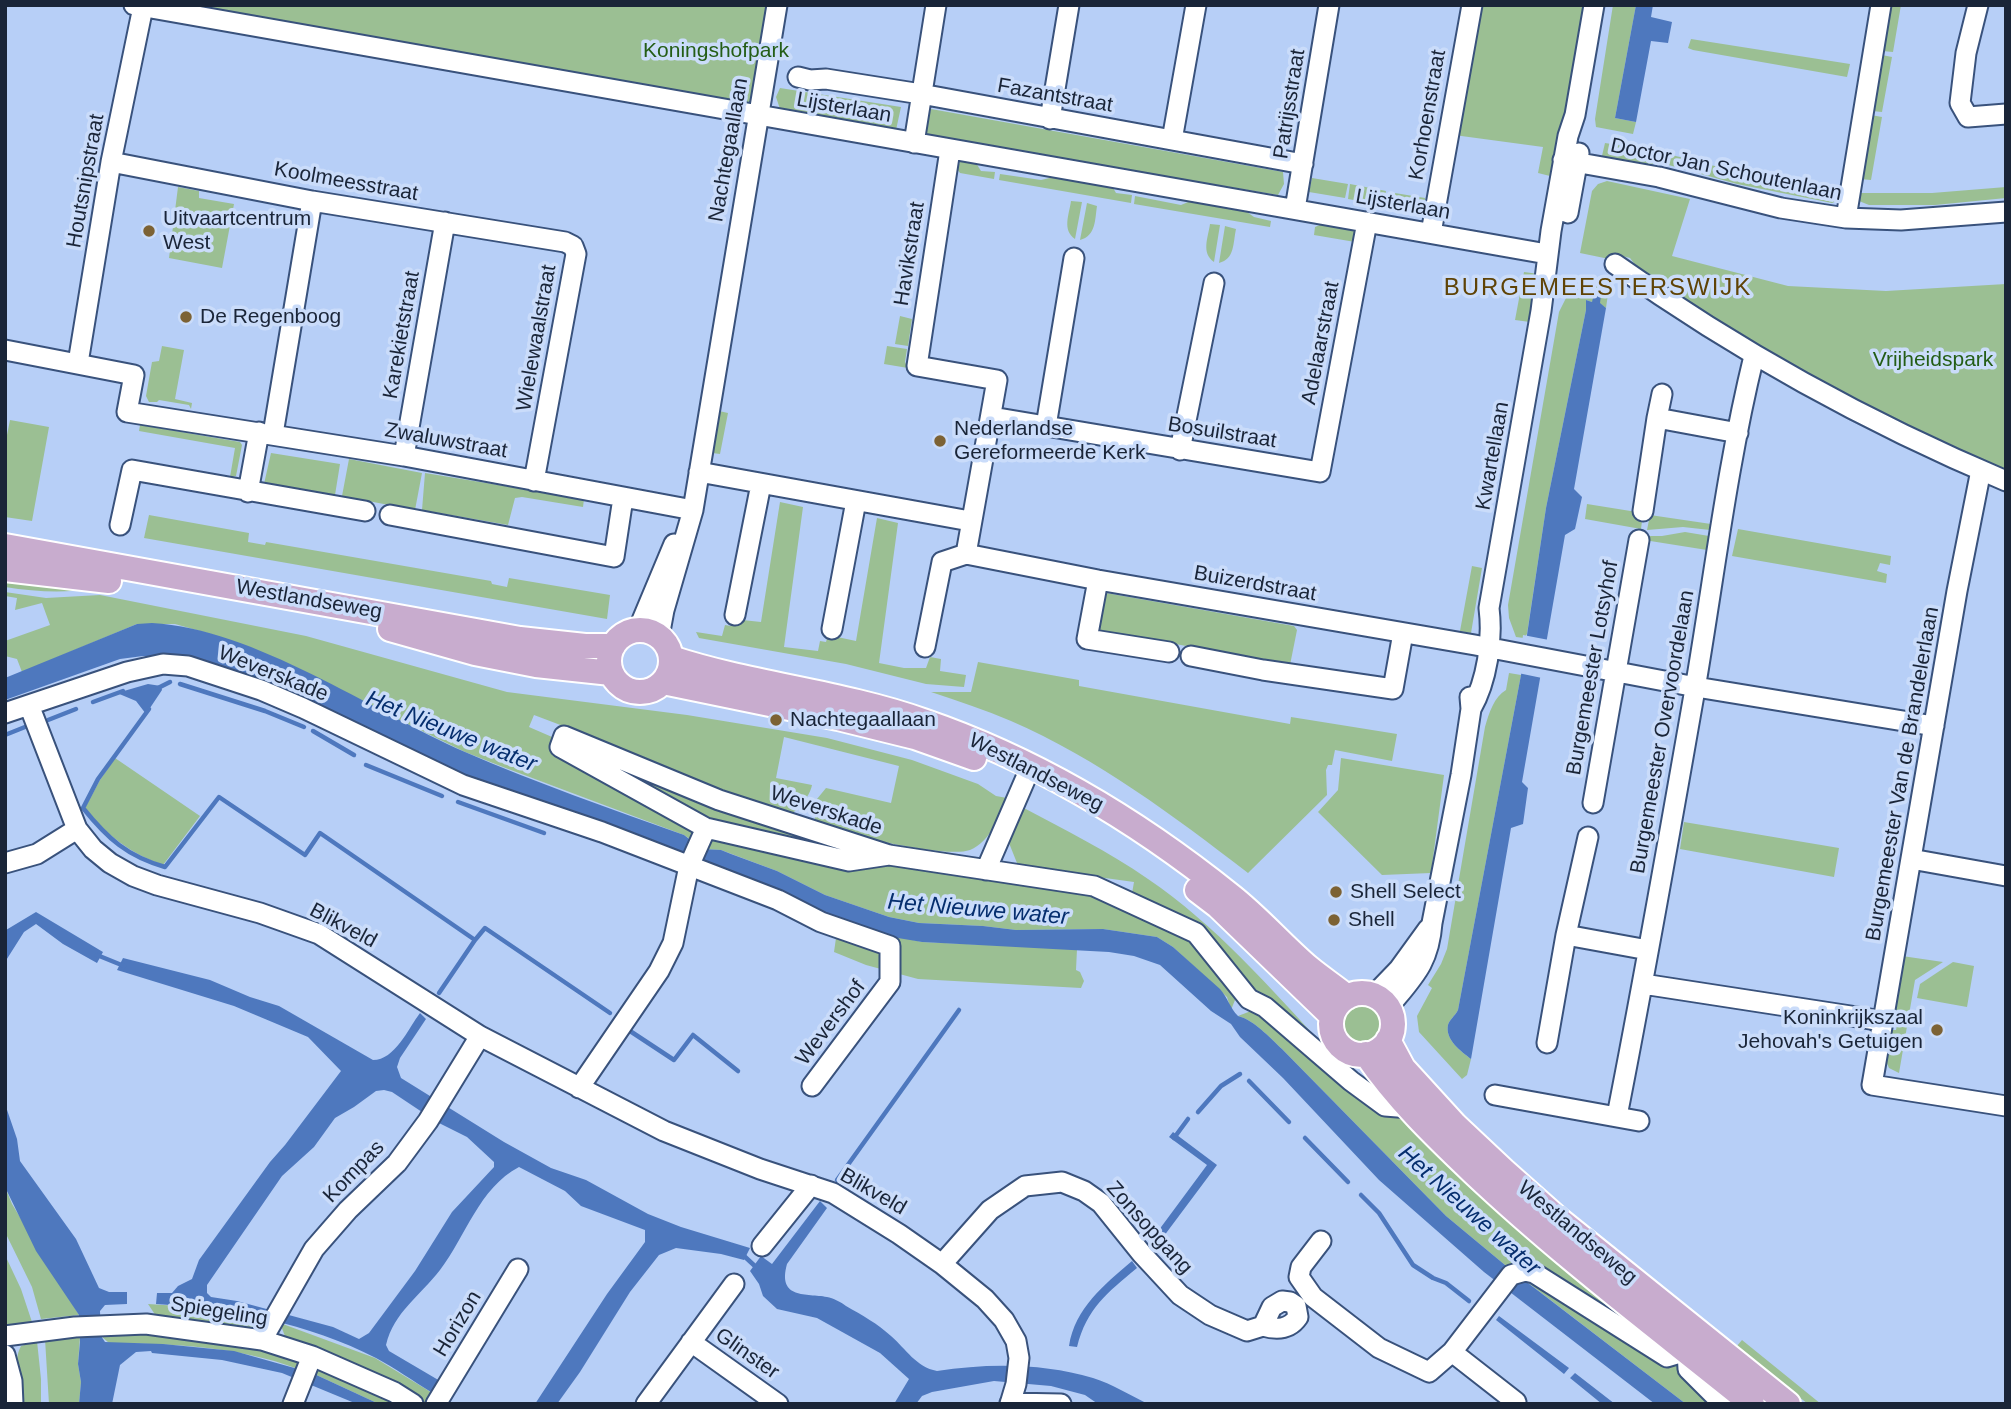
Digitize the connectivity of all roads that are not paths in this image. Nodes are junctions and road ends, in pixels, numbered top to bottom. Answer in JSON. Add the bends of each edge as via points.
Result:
{"nodes":[{"id":1,"x":777,"y":5,"type":"edge"},
{"id":2,"x":936,"y":5,"type":"edge"},
{"id":3,"x":1069,"y":5,"type":"edge"},
{"id":4,"x":1196,"y":5,"type":"edge"},
{"id":5,"x":1329,"y":5,"type":"edge"},
{"id":6,"x":1472,"y":5,"type":"edge"},
{"id":7,"x":1594,"y":5,"type":"edge"},
{"id":8,"x":1881,"y":5,"type":"edge"},
{"id":9,"x":1978,"y":5,"type":"edge"},
{"id":10,"x":138,"y":6,"type":"edge"},
{"id":11,"x":798,"y":77,"type":"dead end"},
{"id":12,"x":921,"y":94,"type":"junction"},
{"id":13,"x":2006,"y":114,"type":"edge"},
{"id":14,"x":758,"y":116,"type":"junction"},
{"id":15,"x":1050,"y":119,"type":"junction"},
{"id":16,"x":1172,"y":139,"type":"junction"},
{"id":17,"x":914,"y":143,"type":"junction"},
{"id":18,"x":950,"y":150,"type":"junction"},
{"id":19,"x":111,"y":162,"type":"junction"},
{"id":20,"x":1571,"y":162,"type":"junction"},
{"id":21,"x":1303,"y":164,"type":"junction"},
{"id":22,"x":312,"y":201,"type":"junction"},
{"id":23,"x":1295,"y":209,"type":"junction"},
{"id":24,"x":2006,"y":212,"type":"edge"},
{"id":25,"x":1846,"y":218,"type":"junction"},
{"id":26,"x":445,"y":222,"type":"junction"},
{"id":27,"x":1367,"y":222,"type":"junction"},
{"id":28,"x":1431,"y":233,"type":"junction"},
{"id":29,"x":573,"y":246,"type":"joint"},
{"id":30,"x":1547,"y":254,"type":"junction"},
{"id":31,"x":1074,"y":258,"type":"dead end"},
{"id":32,"x":1615,"y":264,"type":"dead end"},
{"id":33,"x":1214,"y":284,"type":"dead end"},
{"id":34,"x":1541,"y":311,"type":"junction"},
{"id":35,"x":5,"y":351,"type":"edge"},
{"id":36,"x":1754,"y":356,"type":"junction"},
{"id":37,"x":79,"y":363,"type":"junction"},
{"id":38,"x":1661,"y":394,"type":"dead end"},
{"id":39,"x":992,"y":417,"type":"junction"},
{"id":40,"x":1657,"y":418,"type":"junction"},
{"id":41,"x":1046,"y":426,"type":"junction"},
{"id":42,"x":266,"y":433,"type":"junction"},
{"id":43,"x":1738,"y":433,"type":"junction"},
{"id":44,"x":1180,"y":450,"type":"junction"},
{"id":45,"x":404,"y":456,"type":"junction"},
{"id":46,"x":1981,"y":470,"type":"junction"},
{"id":47,"x":699,"y":472,"type":"junction"},
{"id":48,"x":1320,"y":472,"type":"joint"},
{"id":49,"x":534,"y":481,"type":"junction"},
{"id":50,"x":2006,"y":481,"type":"edge"},
{"id":51,"x":761,"y":484,"type":"junction"},
{"id":52,"x":247,"y":492,"type":"junction"},
{"id":53,"x":623,"y":498,"type":"junction"},
{"id":54,"x":856,"y":501,"type":"junction"},
{"id":55,"x":693,"y":510,"type":"junction"},
{"id":56,"x":365,"y":511,"type":"dead end"},
{"id":57,"x":1643,"y":511,"type":"dead end"},
{"id":58,"x":390,"y":515,"type":"dead end"},
{"id":59,"x":970,"y":521,"type":"junction"},
{"id":60,"x":121,"y":525,"type":"dead end"},
{"id":61,"x":1639,"y":540,"type":"dead end"},
{"id":62,"x":5,"y":546,"type":"edge"},
{"id":63,"x":966,"y":554,"type":"junction"},
{"id":64,"x":5,"y":569,"type":"edge"},
{"id":65,"x":1098,"y":580,"type":"junction"},
{"id":66,"x":735,"y":615,"type":"dead end"},
{"id":67,"x":832,"y":629,"type":"dead end"},
{"id":68,"x":1403,"y":632,"type":"junction"},
{"id":69,"x":656,"y":642,"type":"junction"},
{"id":70,"x":613,"y":646,"type":"junction"},
{"id":71,"x":926,"y":647,"type":"dead end"},
{"id":72,"x":1481,"y":647,"type":"junction"},
{"id":73,"x":1169,"y":652,"type":"dead end"},
{"id":74,"x":1191,"y":656,"type":"dead end"},
{"id":75,"x":1615,"y":671,"type":"junction"},
{"id":76,"x":611,"y":673,"type":"junction"},
{"id":77,"x":663,"y":682,"type":"junction"},
{"id":78,"x":1696,"y":687,"type":"junction"},
{"id":79,"x":29,"y":705,"type":"junction"},
{"id":80,"x":5,"y":713,"type":"edge"},
{"id":81,"x":1934,"y":726,"type":"junction"},
{"id":82,"x":1028,"y":773,"type":"junction"},
{"id":83,"x":1593,"y":803,"type":"dead end"},
{"id":84,"x":77,"y":829,"type":"junction"},
{"id":85,"x":704,"y":832,"type":"junction"},
{"id":86,"x":1588,"y":837,"type":"dead end"},
{"id":87,"x":888,"y":855,"type":"junction"},
{"id":88,"x":1911,"y":859,"type":"junction"},
{"id":89,"x":5,"y":863,"type":"edge"},
{"id":90,"x":689,"y":866,"type":"junction"},
{"id":91,"x":986,"y":870,"type":"junction"},
{"id":92,"x":2006,"y":876,"type":"edge"},
{"id":93,"x":1566,"y":935,"type":"junction"},
{"id":94,"x":890,"y":946,"type":"joint"},
{"id":95,"x":1648,"y":950,"type":"junction"},
{"id":96,"x":1643,"y":984,"type":"junction"},
{"id":97,"x":1347,"y":997,"type":"junction"},
{"id":98,"x":1381,"y":1002,"type":"junction"},
{"id":99,"x":1332,"y":1016,"type":"junction"},
{"id":100,"x":1883,"y":1021,"type":"junction"},
{"id":101,"x":480,"y":1036,"type":"junction"},
{"id":102,"x":1388,"y":1040,"type":"junction"},
{"id":103,"x":1547,"y":1043,"type":"dead end"},
{"id":104,"x":1366,"y":1054,"type":"junction"},
{"id":105,"x":811,"y":1086,"type":"dead end"},
{"id":106,"x":579,"y":1088,"type":"junction"},
{"id":107,"x":1495,"y":1095,"type":"dead end"},
{"id":108,"x":2006,"y":1106,"type":"edge"},
{"id":109,"x":1410,"y":1108,"type":"junction"},
{"id":110,"x":1616,"y":1116,"type":"junction"},
{"id":111,"x":1639,"y":1121,"type":"dead end"},
{"id":112,"x":811,"y":1185,"type":"junction"},
{"id":113,"x":1321,"y":1241,"type":"dead end"},
{"id":114,"x":762,"y":1246,"type":"dead end"},
{"id":115,"x":942,"y":1264,"type":"junction"},
{"id":116,"x":518,"y":1269,"type":"dead end"},
{"id":117,"x":734,"y":1284,"type":"dead end"},
{"id":118,"x":271,"y":1323,"type":"junction"},
{"id":119,"x":1264,"y":1326,"type":"dead end"},
{"id":120,"x":5,"y":1336,"type":"edge"},
{"id":121,"x":691,"y":1342,"type":"junction"},
{"id":122,"x":1693,"y":1342,"type":"junction"},
{"id":123,"x":1452,"y":1352,"type":"junction"},
{"id":124,"x":5,"y":1355,"type":"edge"},
{"id":125,"x":302,"y":1379,"type":"edge"},
{"id":126,"x":1012,"y":1397,"type":"edge"},
{"id":127,"x":1516,"y":1402,"type":"dead end"},
{"id":128,"x":13,"y":1404,"type":"edge"},
{"id":129,"x":413,"y":1404,"type":"edge"},
{"id":130,"x":436,"y":1404,"type":"edge"},
{"id":131,"x":646,"y":1404,"type":"edge"},
{"id":132,"x":778,"y":1404,"type":"edge"},
{"id":133,"x":1061,"y":1404,"type":"edge"},
{"id":134,"x":1723,"y":1404,"type":"edge"},
{"id":135,"x":1752,"y":1404,"type":"edge"},
{"id":136,"x":1788,"y":1404,"type":"edge"}],
"edges":[{"from":1,"to":14,"type":"street","name":"Nachtegaallaan"},
{"from":2,"to":12,"type":"street"},
{"from":3,"to":15,"type":"street"},
{"from":4,"to":16,"type":"street"},
{"from":5,"to":21,"type":"street","name":"Patrijsstraat"},
{"from":6,"to":28,"type":"street","name":"Korhoenstraat"},
{"from":7,"to":20,"type":"street","name":"Kwartellaan","via":[[1575,116],[1580,143]]},
{"from":8,"to":25,"type":"street"},
{"from":9,"to":13,"type":"street","via":[[1960,103],[1968,117]]},
{"from":10,"to":14,"type":"street","name":"Lijsterlaan"},
{"from":10,"to":19,"type":"street","name":"Houtsnipstraat"},
{"from":11,"to":12,"type":"street","name":"Fazantstraat"},
{"from":12,"to":15,"type":"street","name":"Fazantstraat"},
{"from":12,"to":17,"type":"street"},
{"from":14,"to":17,"type":"street","name":"Lijsterlaan"},
{"from":14,"to":47,"type":"street","name":"Nachtegaallaan"},
{"from":15,"to":16,"type":"street","name":"Fazantstraat"},
{"from":16,"to":21,"type":"street","name":"Fazantstraat"},
{"from":17,"to":18,"type":"street","name":"Lijsterlaan"},
{"from":18,"to":23,"type":"street","name":"Lijsterlaan"},
{"from":18,"to":39,"type":"street","name":"Havikstraat","via":[[916,366],[998,380]]},
{"from":19,"to":22,"type":"street","name":"Koolmeesstraat"},
{"from":19,"to":37,"type":"street","name":"Houtsnipstraat"},
{"from":20,"to":25,"type":"street","name":"Doctor Jan Schoutenlaan"},
{"from":20,"to":30,"type":"street","name":"Kwartellaan"},
{"from":20,"to":34,"type":"street","name":"Kwartellaan","via":[[1556,277]]},
{"from":21,"to":23,"type":"street","name":"Patrijsstraat"},
{"from":22,"to":26,"type":"street","name":"Koolmeesstraat"},
{"from":22,"to":42,"type":"street"},
{"from":23,"to":27,"type":"street","name":"Lijsterlaan"},
{"from":24,"to":25,"type":"street","name":"Doctor Jan Schoutenlaan","via":[[1900,220]]},
{"from":26,"to":29,"type":"street","name":"Koolmeesstraat"},
{"from":26,"to":45,"type":"street","name":"Karekietstraat"},
{"from":27,"to":28,"type":"street","name":"Lijsterlaan"},
{"from":27,"to":48,"type":"street","name":"Adelaarstraat"},
{"from":28,"to":30,"type":"street","name":"Lijsterlaan"},
{"from":29,"to":49,"type":"street","name":"Wielewaalstraat","via":[[576,254]]},
{"from":30,"to":34,"type":"street","name":"Kwartellaan"},
{"from":31,"to":41,"type":"street"},
{"from":32,"to":36,"type":"street"},
{"from":33,"to":44,"type":"street"},
{"from":34,"to":72,"type":"street","name":"Kwartellaan"},
{"from":35,"to":37,"type":"street"},
{"from":36,"to":43,"type":"street","name":"Burgemeester Overvoordelaan"},
{"from":36,"to":46,"type":"street","via":[[1893,430]]},
{"from":37,"to":42,"type":"street","name":"Zwaluwstraat","via":[[134,375],[127,412]]},
{"from":38,"to":40,"type":"street"},
{"from":39,"to":41,"type":"street","name":"Bosuilstraat"},
{"from":39,"to":59,"type":"street"},
{"from":40,"to":43,"type":"street"},
{"from":40,"to":57,"type":"street"},
{"from":41,"to":44,"type":"street","name":"Bosuilstraat"},
{"from":42,"to":45,"type":"street","name":"Zwaluwstraat"},
{"from":42,"to":52,"type":"street"},
{"from":43,"to":78,"type":"street","name":"Burgemeester Overvoordelaan"},
{"from":44,"to":48,"type":"street","name":"Bosuilstraat"},
{"from":45,"to":49,"type":"street","name":"Zwaluwstraat"},
{"from":46,"to":50,"type":"street"},
{"from":46,"to":81,"type":"street","name":"Burgemeester Van de Brandelerlaan"},
{"from":47,"to":51,"type":"street"},
{"from":47,"to":55,"type":"street","name":"Nachtegaallaan"},
{"from":49,"to":53,"type":"street","name":"Zwaluwstraat"},
{"from":51,"to":54,"type":"street"},
{"from":51,"to":66,"type":"street"},
{"from":52,"to":56,"type":"street"},
{"from":52,"to":60,"type":"street","via":[[132,470]]},
{"from":53,"to":55,"type":"street","name":"Zwaluwstraat"},
{"from":53,"to":58,"type":"street","via":[[614,557]]},
{"from":54,"to":59,"type":"street"},
{"from":54,"to":67,"type":"street"},
{"from":55,"to":69,"type":"street","name":"Nachtegaallaan"},
{"from":59,"to":63,"type":"street"},
{"from":61,"to":75,"type":"street","name":"Burgemeester Lotsyhof"},
{"from":62,"to":70,"type":"main road","name":"Westlandseweg","via":[[489,634]]},
{"from":63,"to":65,"type":"street","name":"Buizerdstraat"},
{"from":63,"to":71,"type":"street","via":[[942,562]]},
{"from":64,"to":76,"type":"main road","name":"Westlandseweg","via":[[272,603],[351,618],[475,653]]},
{"from":65,"to":68,"type":"street","name":"Buizerdstraat"},
{"from":65,"to":73,"type":"street","via":[[1087,639]]},
{"from":68,"to":72,"type":"street","name":"Buizerdstraat"},
{"from":68,"to":74,"type":"street","via":[[1393,689]]},
{"from":69,"to":70,"type":"main road","via":[[624,635]]},
{"from":69,"to":77,"type":"main road","via":[[670,668]]},
{"from":69,"to":82,"type":"main road","name":"Westlandseweg","via":[[704,668],[842,697],[911,717],[989,747]]},
{"from":70,"to":76,"type":"main road"},
{"from":72,"to":75,"type":"street","name":"Buizerdstraat"},
{"from":72,"to":98,"type":"street","name":"Kwartellaan","via":[[1468,688],[1471,709],[1430,945],[1423,964]]},
{"from":75,"to":78,"type":"street","name":"Buizerdstraat"},
{"from":75,"to":83,"type":"street","name":"Burgemeester Lotsyhof"},
{"from":76,"to":77,"type":"main road","via":[[622,686],[637,692]]},
{"from":77,"to":82,"type":"main road","name":"Westlandseweg","via":[[915,737]]},
{"from":78,"to":81,"type":"street","name":"Buizerdstraat"},
{"from":78,"to":95,"type":"street","name":"Burgemeester Overvoordelaan"},
{"from":79,"to":80,"type":"street","name":"Weverskade"},
{"from":79,"to":84,"type":"street","name":"Blikveld"},
{"from":79,"to":90,"type":"street","name":"Weverskade","via":[[127,672],[163,664],[188,666],[303,708],[463,785]]},
{"from":81,"to":88,"type":"street","name":"Burgemeester Van de Brandelerlaan"},
{"from":82,"to":91,"type":"street"},
{"from":82,"to":97,"type":"main road","name":"Westlandseweg","via":[[1116,814],[1175,854],[1231,896]]},
{"from":82,"to":99,"type":"main road","name":"Westlandseweg","via":[[1163,862],[1218,906]]},
{"from":84,"to":89,"type":"street","via":[[37,853]]},
{"from":84,"to":101,"type":"street","name":"Blikveld","via":[[93,849],[133,876],[318,934]]},
{"from":85,"to":87,"type":"street","name":"Weverskade","via":[[849,861]]},
{"from":85,"to":87,"type":"street","name":"Weverskade","via":[[560,747],[564,736],[719,800]]},
{"from":85,"to":90,"type":"street"},
{"from":86,"to":93,"type":"street"},
{"from":87,"to":91,"type":"street","name":"Weverskade"},
{"from":88,"to":92,"type":"street"},
{"from":88,"to":100,"type":"street","name":"Burgemeester Van de Brandelerlaan"},
{"from":90,"to":94,"type":"street","name":"Weverskade"},
{"from":90,"to":106,"type":"street","via":[[673,943]]},
{"from":91,"to":109,"type":"street","name":"Weverskade","via":[[1094,886],[1196,933],[1249,999],[1265,1007],[1385,1106]]},
{"from":93,"to":95,"type":"street"},
{"from":93,"to":103,"type":"street"},
{"from":94,"to":105,"type":"street","name":"Wevershof","via":[[890,982]]},
{"from":95,"to":96,"type":"street","name":"Burgemeester Overvoordelaan"},
{"from":96,"to":100,"type":"street"},
{"from":96,"to":110,"type":"street","name":"Burgemeester Overvoordelaan"},
{"from":97,"to":98,"type":"main road","via":[[1360,993]]},
{"from":97,"to":99,"type":"main road"},
{"from":98,"to":102,"type":"main road","via":[[1393,1021]]},
{"from":99,"to":104,"type":"main road","via":[[1332,1031],[1339,1044]]},
{"from":100,"to":108,"type":"street","name":"Burgemeester Van de Brandelerlaan","via":[[1872,1085]]},
{"from":101,"to":106,"type":"street","name":"Blikveld"},
{"from":101,"to":118,"type":"street","name":"Kompas","via":[[397,1163],[314,1250]]},
{"from":102,"to":104,"type":"main road"},
{"from":102,"to":122,"type":"main road","name":"Westlandseweg","via":[[1403,1068],[1455,1125]]},
{"from":104,"to":109,"type":"main road","name":"Westlandseweg"},
{"from":106,"to":112,"type":"street","name":"Blikveld","via":[[664,1131]]},
{"from":107,"to":110,"type":"street"},
{"from":109,"to":122,"type":"main road","name":"Westlandseweg","via":[[1543,1237]]},
{"from":110,"to":111,"type":"street"},
{"from":112,"to":114,"type":"street"},
{"from":112,"to":115,"type":"street","name":"Blikveld","via":[[834,1193]]},
{"from":113,"to":123,"type":"street","via":[[1301,1267],[1299,1278],[1320,1303],[1379,1348],[1429,1372]]},
{"from":115,"to":119,"type":"street","name":"Zonsopgang","via":[[990,1210],[1026,1186],[1062,1182],[1101,1203],[1180,1295],[1247,1331]]},
{"from":115,"to":126,"type":"street","name":"Blikveld","via":[[985,1298],[1016,1341],[1019,1362]]},
{"from":116,"to":130,"type":"street","name":"Horizon"},
{"from":117,"to":121,"type":"street","name":"Glinster"},
{"from":118,"to":120,"type":"street","name":"Spiegeling","via":[[75,1327]]},
{"from":118,"to":125,"type":"street","name":"Spiegeling"},
{"from":121,"to":131,"type":"street","name":"Glinster"},
{"from":121,"to":132,"type":"street","name":"Glinster"},
{"from":122,"to":123,"type":"street","via":[[1667,1357],[1525,1271],[1506,1280]]},
{"from":122,"to":134,"type":"street","via":[[1688,1369]]},
{"from":122,"to":135,"type":"main road","name":"Westlandseweg"},
{"from":122,"to":136,"type":"main road","name":"Westlandseweg"},
{"from":123,"to":127,"type":"street"},
{"from":124,"to":128,"type":"street"},
{"from":125,"to":129,"type":"street","name":"Spiegeling","via":[[394,1392]]},
{"from":126,"to":133,"type":"street"}]}
